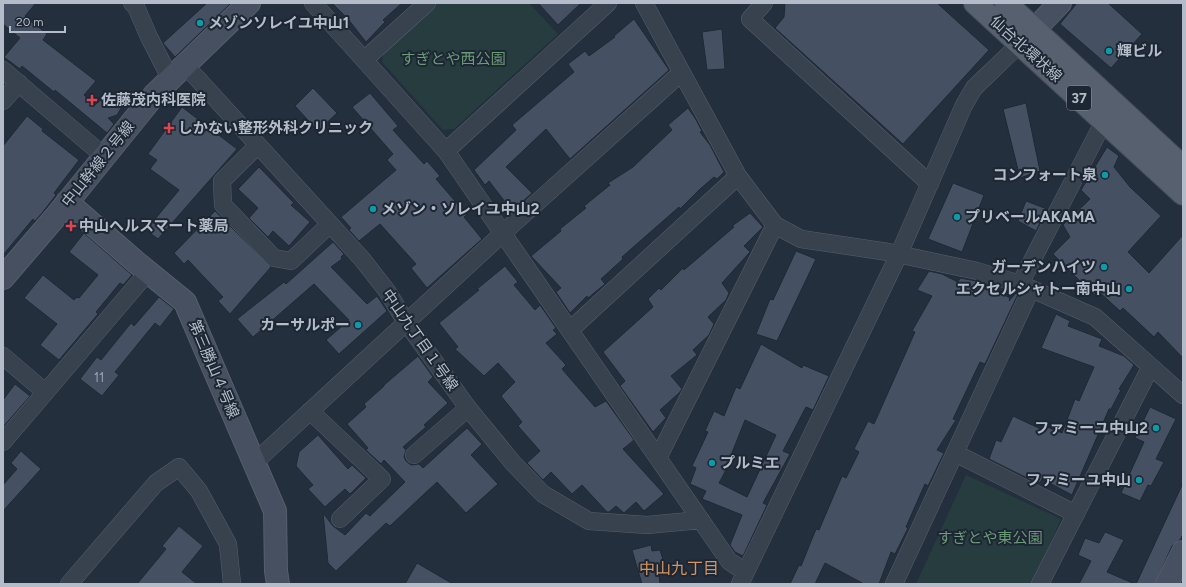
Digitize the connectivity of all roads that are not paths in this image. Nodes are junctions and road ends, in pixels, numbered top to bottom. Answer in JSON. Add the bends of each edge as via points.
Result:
{"nodes":[{"id":1,"x":132,"y":3,"type":"edge"},
{"id":2,"x":249,"y":3,"type":"edge"},
{"id":3,"x":313,"y":3,"type":"edge"},
{"id":4,"x":427,"y":3,"type":"edge"},
{"id":5,"x":608,"y":3,"type":"edge"},
{"id":6,"x":644,"y":3,"type":"edge"},
{"id":7,"x":764,"y":3,"type":"edge"},
{"id":8,"x":975,"y":3,"type":"edge"},
{"id":9,"x":1006,"y":3,"type":"edge"},
{"id":10,"x":1060,"y":3,"type":"edge"},
{"id":11,"x":1027,"y":37,"type":"junction"},
{"id":12,"x":364,"y":60,"type":"junction"},
{"id":13,"x":3,"y":70,"type":"edge"},
{"id":14,"x":177,"y":72,"type":"junction"},
{"id":15,"x":681,"y":73,"type":"junction"},
{"id":16,"x":18,"y":83,"type":"junction"},
{"id":17,"x":3,"y":101,"type":"edge"},
{"id":18,"x":1104,"y":121,"type":"junction"},
{"id":19,"x":258,"y":145,"type":"junction"},
{"id":20,"x":446,"y":151,"type":"junction"},
{"id":21,"x":104,"y":157,"type":"junction"},
{"id":22,"x":1183,"y":167,"type":"edge"},
{"id":23,"x":738,"y":176,"type":"junction"},
{"id":24,"x":930,"y":184,"type":"junction"},
{"id":25,"x":1183,"y":194,"type":"edge"},
{"id":26,"x":67,"y":202,"type":"junction"},
{"id":27,"x":330,"y":224,"type":"junction"},
{"id":28,"x":774,"y":225,"type":"junction"},
{"id":29,"x":503,"y":233,"type":"junction"},
{"id":30,"x":899,"y":254,"type":"junction"},
{"id":31,"x":148,"y":272,"type":"junction"},
{"id":32,"x":3,"y":278,"type":"edge"},
{"id":33,"x":1026,"y":287,"type":"junction"},
{"id":34,"x":406,"y":322,"type":"junction"},
{"id":35,"x":570,"y":330,"type":"junction"},
{"id":36,"x":3,"y":356,"type":"edge"},
{"id":37,"x":1150,"y":368,"type":"junction"},
{"id":38,"x":45,"y":392,"type":"junction"},
{"id":39,"x":1183,"y":395,"type":"edge"},
{"id":40,"x":468,"y":408,"type":"junction"},
{"id":41,"x":310,"y":411,"type":"junction"},
{"id":42,"x":3,"y":442,"type":"edge"},
{"id":43,"x":955,"y":453,"type":"junction"},
{"id":44,"x":414,"y":455,"type":"dead end"},
{"id":45,"x":658,"y":458,"type":"junction"},
{"id":46,"x":254,"y":463,"type":"junction"},
{"id":47,"x":1076,"y":514,"type":"junction"},
{"id":48,"x":340,"y":519,"type":"dead end"},
{"id":49,"x":701,"y":520,"type":"junction"},
{"id":50,"x":1183,"y":552,"type":"edge"},
{"id":51,"x":743,"y":578,"type":"edge"},
{"id":52,"x":69,"y":584,"type":"edge"},
{"id":53,"x":232,"y":584,"type":"edge"},
{"id":54,"x":278,"y":584,"type":"edge"},
{"id":55,"x":894,"y":584,"type":"edge"},
{"id":56,"x":1040,"y":584,"type":"edge"},
{"id":57,"x":1167,"y":584,"type":"edge"}],
"edges":[{"from":1,"to":14,"type":"street","name":"中山九丁目１号線","via":[[149,37]]},
{"from":2,"to":14,"type":"street","name":"中山幹線２号線"},
{"from":3,"to":12,"type":"street"},
{"from":4,"to":12,"type":"street"},
{"from":5,"to":20,"type":"street"},
{"from":6,"to":15,"type":"street"},
{"from":7,"to":24,"type":"street","via":[[750,19]]},
{"from":8,"to":11,"type":"main road","name":"仙台北環状線","number":"37"},
{"from":9,"to":11,"type":"main road","name":"仙台北環状線","number":"37"},
{"from":10,"to":11,"type":"street"},
{"from":11,"to":18,"type":"main road","name":"仙台北環状線","number":"37"},
{"from":11,"to":22,"type":"main road","name":"仙台北環状線","number":"37"},
{"from":11,"to":24,"type":"street","via":[[974,88],[964,105]]},
{"from":12,"to":20,"type":"street"},
{"from":13,"to":16,"type":"street"},
{"from":14,"to":19,"type":"street","name":"中山九丁目１号線"},
{"from":14,"to":21,"type":"street","name":"中山幹線２号線"},
{"from":15,"to":23,"type":"street"},
{"from":15,"to":29,"type":"street"},
{"from":16,"to":17,"type":"street"},
{"from":16,"to":21,"type":"street"},
{"from":18,"to":25,"type":"main road","name":"仙台北環状線","number":"37"},
{"from":18,"to":33,"type":"street"},
{"from":19,"to":27,"type":"street","name":"中山九丁目１号線"},
{"from":19,"to":27,"type":"street","via":[[222,181],[223,205],[274,258],[292,261]]},
{"from":20,"to":29,"type":"street"},
{"from":21,"to":26,"type":"street","name":"中山幹線２号線"},
{"from":23,"to":28,"type":"street"},
{"from":23,"to":35,"type":"street"},
{"from":24,"to":30,"type":"street"},
{"from":26,"to":31,"type":"street","name":"第三勝山４号線"},
{"from":26,"to":32,"type":"street","name":"中山幹線２号線"},
{"from":27,"to":34,"type":"street","name":"中山九丁目１号線","via":[[387,291]]},
{"from":28,"to":30,"type":"street","via":[[801,239]]},
{"from":28,"to":45,"type":"street"},
{"from":29,"to":34,"type":"street"},
{"from":29,"to":35,"type":"street"},
{"from":30,"to":33,"type":"street","via":[[977,271]]},
{"from":30,"to":51,"type":"street"},
{"from":31,"to":38,"type":"street"},
{"from":31,"to":46,"type":"street","name":"第三勝山４号線","via":[[185,302]]},
{"from":33,"to":37,"type":"street","via":[[1095,317]]},
{"from":33,"to":43,"type":"street"},
{"from":34,"to":40,"type":"street","name":"中山九丁目１号線"},
{"from":34,"to":41,"type":"street"},
{"from":35,"to":45,"type":"street"},
{"from":36,"to":38,"type":"street"},
{"from":37,"to":39,"type":"street"},
{"from":37,"to":47,"type":"street"},
{"from":38,"to":42,"type":"street"},
{"from":40,"to":44,"type":"street"},
{"from":40,"to":49,"type":"street","name":"中山九丁目１号線","via":[[513,463],[543,494],[589,521],[647,525]]},
{"from":41,"to":46,"type":"street"},
{"from":41,"to":48,"type":"street","via":[[382,479]]},
{"from":43,"to":47,"type":"street"},
{"from":43,"to":55,"type":"street"},
{"from":45,"to":49,"type":"street"},
{"from":46,"to":54,"type":"street","name":"第三勝山４号線","via":[[275,511]]},
{"from":47,"to":56,"type":"street"},
{"from":49,"to":51,"type":"street"},
{"from":50,"to":57,"type":"street"},
{"from":52,"to":53,"type":"street","via":[[156,484],[179,467],[199,491],[228,544]]}]}
